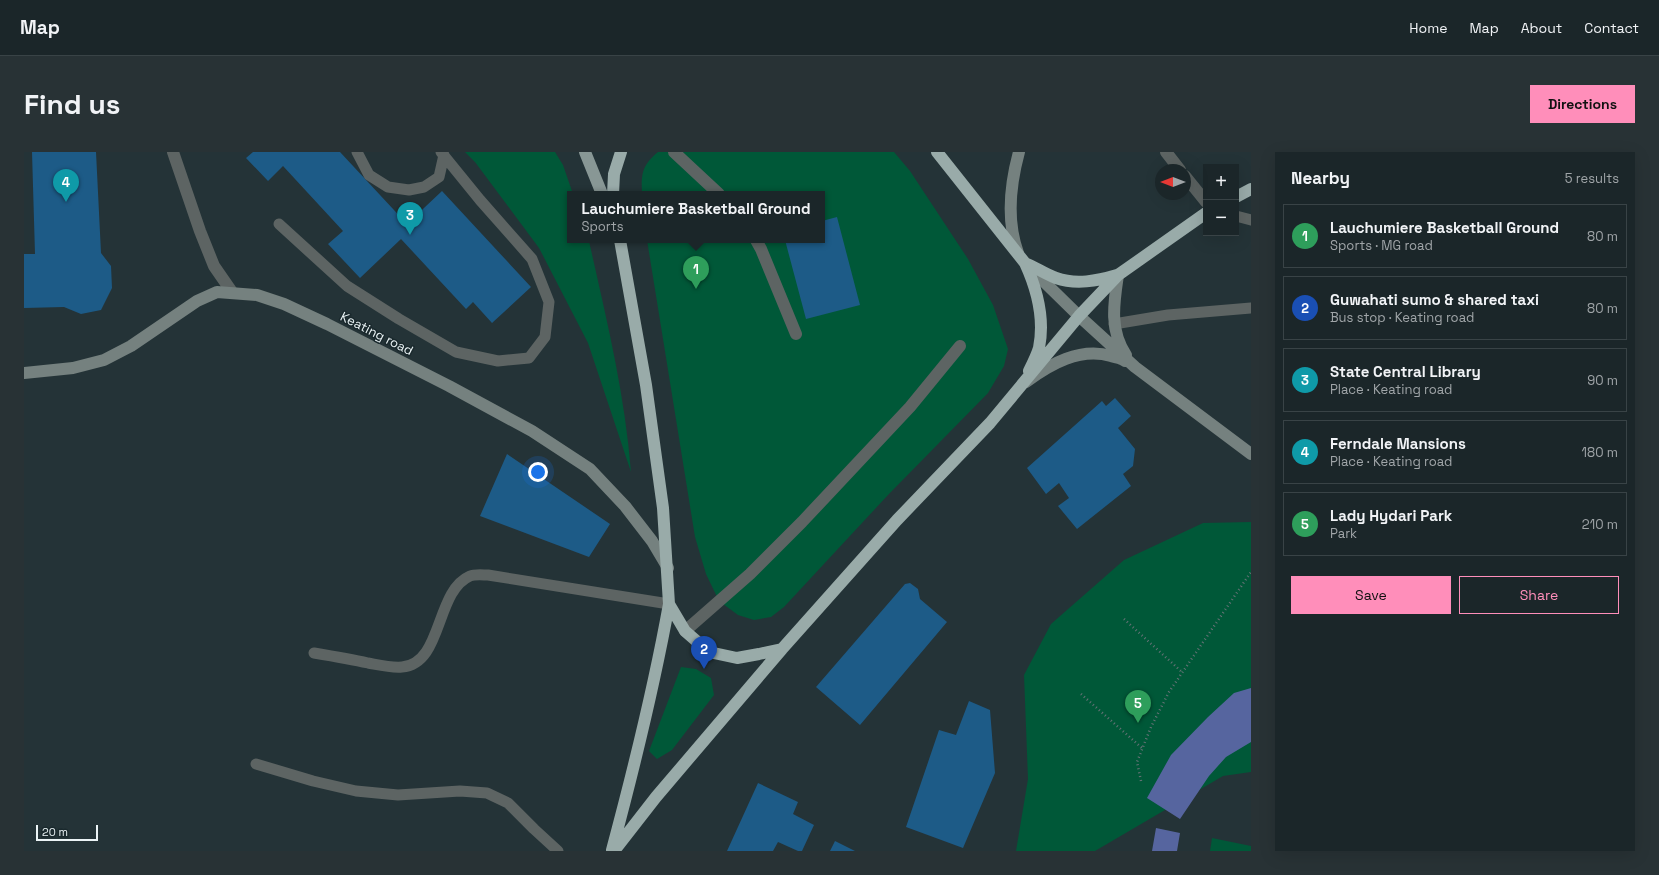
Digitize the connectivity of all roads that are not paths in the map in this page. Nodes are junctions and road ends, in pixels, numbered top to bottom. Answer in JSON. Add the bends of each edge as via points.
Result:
{"nodes":[{"id":1,"x":173,"y":152,"type":"edge"},
{"id":2,"x":357,"y":152,"type":"edge"},
{"id":3,"x":585,"y":152,"type":"edge"},
{"id":4,"x":621,"y":152,"type":"edge"},
{"id":5,"x":674,"y":152,"type":"edge"},
{"id":6,"x":937,"y":152,"type":"edge"},
{"id":7,"x":1019,"y":152,"type":"edge"},
{"id":8,"x":1166,"y":152,"type":"edge"},
{"id":9,"x":443,"y":154,"type":"edge"},
{"id":10,"x":1175,"y":164,"type":"edge"},
{"id":11,"x":1191,"y":183,"type":"edge"},
{"id":12,"x":1251,"y":189,"type":"edge"},
{"id":13,"x":601,"y":191,"type":"edge"},
{"id":14,"x":613,"y":191,"type":"edge"},
{"id":15,"x":716,"y":191,"type":"edge"},
{"id":16,"x":1239,"y":195,"type":"edge"},
{"id":17,"x":1204,"y":200,"type":"edge"},
{"id":18,"x":1203,"y":215,"type":"edge"},
{"id":19,"x":1239,"y":217,"type":"edge"},
{"id":20,"x":1251,"y":220,"type":"edge"},
{"id":21,"x":278,"y":224,"type":"dead end"},
{"id":22,"x":619,"y":243,"type":"edge"},
{"id":23,"x":758,"y":243,"type":"edge"},
{"id":24,"x":1022,"y":259,"type":"junction"},
{"id":25,"x":1118,"y":275,"type":"junction"},
{"id":26,"x":232,"y":292,"type":"junction"},
{"id":27,"x":1251,"y":308,"type":"edge"},
{"id":28,"x":1079,"y":316,"type":"junction"},
{"id":29,"x":1114,"y":324,"type":"junction"},
{"id":30,"x":796,"y":334,"type":"dead end"},
{"id":31,"x":960,"y":346,"type":"dead end"},
{"id":32,"x":1135,"y":367,"type":"junction"},
{"id":33,"x":24,"y":374,"type":"edge"},
{"id":34,"x":1023,"y":385,"type":"junction"},
{"id":35,"x":1251,"y":454,"type":"edge"},
{"id":36,"x":668,"y":568,"type":"junction"},
{"id":37,"x":669,"y":604,"type":"junction"},
{"id":38,"x":685,"y":631,"type":"junction"},
{"id":39,"x":782,"y":648,"type":"junction"},
{"id":40,"x":314,"y":652,"type":"dead end"},
{"id":41,"x":256,"y":764,"type":"dead end"},
{"id":42,"x":558,"y":851,"type":"edge"},
{"id":43,"x":613,"y":851,"type":"edge"}],
"edges":[{"from":1,"to":26,"type":"street","via":[[214,266]]},
{"from":2,"to":9,"type":"lane","via":[[369,175],[388,187],[409,190],[424,187],[439,177]]},
{"from":3,"to":13,"type":"main road"},
{"from":4,"to":14,"type":"highway","via":[[614,174]]},
{"from":5,"to":15,"type":"street"},
{"from":6,"to":24,"type":"highway"},
{"from":7,"to":24,"type":"street","via":[[1010,218],[1011,231]]},
{"from":8,"to":10,"type":"street"},
{"from":9,"to":21,"type":"lane","via":[[532,259],[549,302],[545,337],[529,358],[498,361],[456,352],[346,286]]},
{"from":11,"to":17,"type":"street"},
{"from":12,"to":16,"type":"highway"},
{"from":18,"to":25,"type":"highway"},
{"from":19,"to":20,"type":"lane"},
{"from":22,"to":36,"type":"highway","via":[[646,385],[664,508]]},
{"from":23,"to":30,"type":"street"},
{"from":24,"to":25,"type":"highway","via":[[1056,278],[1077,282]]},
{"from":24,"to":28,"type":"street"},
{"from":24,"to":34,"type":"highway","via":[[1038,293],[1041,335],[1039,349]]},
{"from":25,"to":28,"type":"highway"},
{"from":25,"to":29,"type":"street"},
{"from":26,"to":33,"type":"street","name":"Keating road","via":[[217,292],[197,301],[131,346],[104,360],[73,368]]},
{"from":26,"to":36,"type":"street","name":"Keating road","via":[[257,295],[284,304],[449,386],[532,431],[590,469],[625,506],[652,541]]},
{"from":27,"to":29,"type":"lane"},
{"from":28,"to":32,"type":"street"},
{"from":28,"to":34,"type":"highway"},
{"from":29,"to":32,"type":"street","via":[[1122,349]]},
{"from":31,"to":38,"type":"street","via":[[910,407],[802,522],[750,574]]},
{"from":32,"to":34,"type":"street","via":[[1122,359],[1090,352],[1048,367]]},
{"from":32,"to":35,"type":"street"},
{"from":34,"to":39,"type":"highway"},
{"from":36,"to":37,"type":"highway"},
{"from":37,"to":38,"type":"highway"},
{"from":37,"to":40,"type":"lane","via":[[488,575],[471,576],[458,584],[429,647],[417,662],[402,667],[384,666]]},
{"from":37,"to":43,"type":"highway","via":[[658,667]]},
{"from":38,"to":39,"type":"highway","via":[[709,652],[737,658]]},
{"from":39,"to":43,"type":"highway"},
{"from":41,"to":42,"type":"lane","via":[[356,791],[398,795],[460,791],[487,793],[508,803]]}]}
